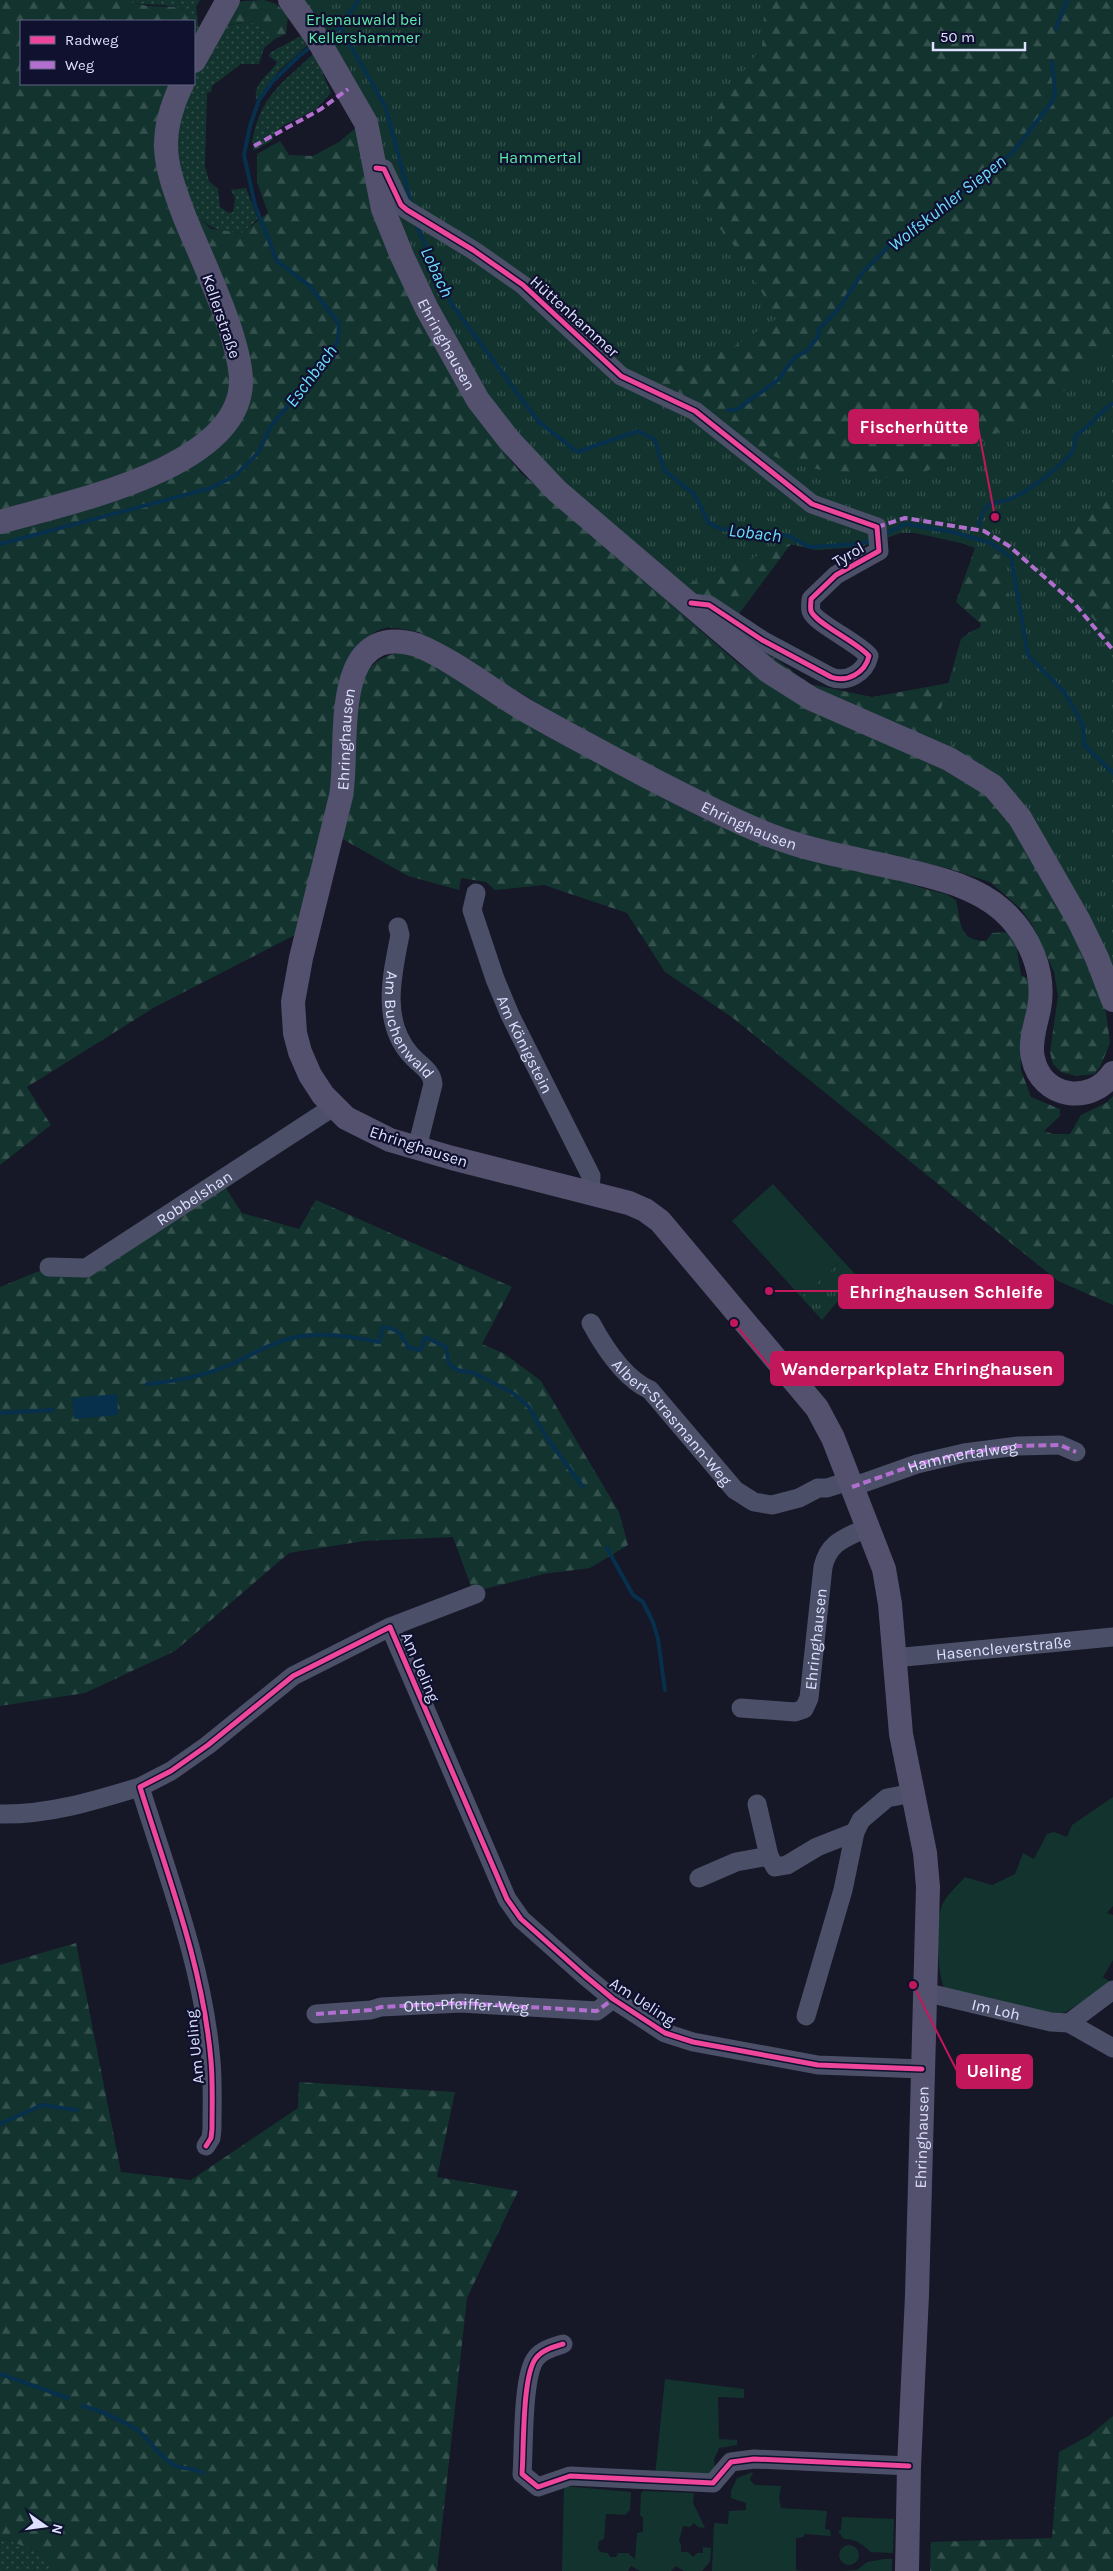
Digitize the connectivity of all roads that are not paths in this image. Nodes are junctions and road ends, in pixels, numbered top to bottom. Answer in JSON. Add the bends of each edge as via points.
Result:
{"nodes":[{"id":1,"x":228,"y":0,"type":"edge"},
{"id":2,"x":290,"y":0,"type":"edge"},
{"id":3,"x":195,"y":59,"type":"edge"},
{"id":4,"x":182,"y":85,"type":"edge"},
{"id":5,"x":376,"y":168,"type":"junction"},
{"id":6,"x":621,"y":376,"type":"joint"},
{"id":7,"x":0,"y":522,"type":"edge"},
{"id":8,"x":691,"y":603,"type":"junction"},
{"id":9,"x":476,"y":893,"type":"dead end"},
{"id":10,"x":398,"y":927,"type":"dead end"},
{"id":11,"x":1113,"y":1000,"type":"edge"},
{"id":12,"x":1113,"y":1073,"type":"edge"},
{"id":13,"x":333,"y":1107,"type":"junction"},
{"id":14,"x":416,"y":1148,"type":"junction"},
{"id":15,"x":590,"y":1193,"type":"junction"},
{"id":16,"x":49,"y":1267,"type":"dead end"},
{"id":17,"x":591,"y":1323,"type":"dead end"},
{"id":18,"x":1076,"y":1452,"type":"dead end"},
{"id":19,"x":850,"y":1484,"type":"junction"},
{"id":20,"x":868,"y":1527,"type":"junction"},
{"id":21,"x":476,"y":1594,"type":"dead end"},
{"id":22,"x":390,"y":1628,"type":"junction"},
{"id":23,"x":1113,"y":1637,"type":"edge"},
{"id":24,"x":894,"y":1658,"type":"junction"},
{"id":25,"x":741,"y":1708,"type":"dead end"},
{"id":26,"x":140,"y":1787,"type":"junction"},
{"id":27,"x":913,"y":1793,"type":"junction"},
{"id":28,"x":757,"y":1804,"type":"dead end"},
{"id":29,"x":0,"y":1814,"type":"edge"},
{"id":30,"x":856,"y":1832,"type":"junction"},
{"id":31,"x":769,"y":1856,"type":"junction"},
{"id":32,"x":699,"y":1878,"type":"dead end"},
{"id":33,"x":1113,"y":1990,"type":"edge"},
{"id":34,"x":924,"y":1992,"type":"junction"},
{"id":35,"x":613,"y":1999,"type":"junction"},
{"id":36,"x":316,"y":2014,"type":"dead end"},
{"id":37,"x":806,"y":2016,"type":"dead end"},
{"id":38,"x":1069,"y":2023,"type":"junction"},
{"id":39,"x":1113,"y":2048,"type":"edge"},
{"id":40,"x":922,"y":2069,"type":"junction"},
{"id":41,"x":206,"y":2146,"type":"dead end"},
{"id":42,"x":563,"y":2344,"type":"dead end"},
{"id":43,"x":909,"y":2466,"type":"junction"},
{"id":44,"x":907,"y":2571,"type":"edge"}],
"edges":[{"from":1,"to":3,"type":"main road"},
{"from":2,"to":5,"type":"main road","name":"Ehringhausen","via":[[320,42],[366,123]]},
{"from":4,"to":7,"type":"main road","name":"Kellerstraße","via":[[168,122],[165,155],[173,185],[236,353],[241,384],[236,406],[211,439],[173,464],[101,493]]},
{"from":5,"to":6,"type":"street","name":"Hüttenhammer","via":[[384,169],[401,205],[523,285]]},
{"from":5,"to":8,"type":"main road","name":"Ehringhausen","via":[[383,209],[402,256],[456,362],[491,419],[557,490]]},
{"from":6,"to":8,"type":"street","name":"Tyrol","via":[[694,411],[812,504],[876,528],[879,551],[836,575],[811,599],[810,610],[815,618],[862,648],[869,656],[867,663],[850,679],[831,677],[762,640],[709,605]]},
{"from":8,"to":11,"type":"main road","name":"Ehringhausen","via":[[761,665],[800,692],[847,716],[962,765],[987,780],[1003,795],[1020,818],[1087,937]]},
{"from":9,"to":15,"type":"street","name":"Am Königstein","via":[[472,910],[495,979],[591,1176]]},
{"from":10,"to":14,"type":"street","name":"Am Buchenwald","via":[[400,935],[391,989],[393,1025],[408,1052],[432,1075],[433,1084]]},
{"from":12,"to":13,"type":"main road","name":"Ehringhausen","via":[[1095,1090],[1077,1094],[1058,1091],[1040,1077],[1032,1048],[1040,997],[1036,963],[1015,924],[981,895],[954,883],[817,850],[754,829],[591,747],[424,648],[396,642],[379,646],[366,655],[350,682],[345,710],[346,757],[341,796],[295,982],[292,1015],[300,1052],[316,1085]]},
{"from":13,"to":14,"type":"main road","name":"Ehringhausen","via":[[364,1129]]},
{"from":13,"to":16,"type":"street","name":"Robbelshan","via":[[86,1268]]},
{"from":14,"to":15,"type":"main road","name":"Ehringhausen"},
{"from":15,"to":19,"type":"main road","name":"Ehringhausen","via":[[637,1206],[666,1228],[812,1402],[832,1438]]},
{"from":17,"to":19,"type":"street","name":"Albert-Strasmann-Weg","via":[[600,1341],[638,1384],[650,1390],[735,1490],[749,1500],[783,1503],[818,1488]]},
{"from":18,"to":19,"type":"street","name":"Hammertalweg","via":[[1060,1445],[964,1453]]},
{"from":19,"to":20,"type":"main road","name":"Ehringhausen"},
{"from":20,"to":24,"type":"main road","name":"Ehringhausen","via":[[884,1569]]},
{"from":20,"to":25,"type":"street","name":"Ehringhausen","via":[[838,1542],[827,1552],[809,1698],[804,1709],[795,1712]]},
{"from":21,"to":22,"type":"street","name":"Am Ueling"},
{"from":22,"to":26,"type":"street","name":"Am Ueling","via":[[293,1676],[208,1745],[171,1771]]},
{"from":22,"to":35,"type":"street","name":"Am Ueling","via":[[507,1899],[521,1919]]},
{"from":23,"to":24,"type":"street","name":"Hasencleverstraße"},
{"from":24,"to":27,"type":"main road","name":"Ehringhausen","via":[[901,1734]]},
{"from":26,"to":29,"type":"street","name":"Am Ueling","via":[[80,1805]]},
{"from":26,"to":41,"type":"street","name":"Am Ueling","via":[[189,1944],[201,1994],[211,2062],[212,2130]]},
{"from":27,"to":30,"type":"street","via":[[887,1798],[861,1820]]},
{"from":27,"to":34,"type":"main road","name":"Ehringhausen","via":[[927,1871]]},
{"from":28,"to":31,"type":"street"},
{"from":30,"to":31,"type":"street","via":[[817,1847],[787,1865],[774,1867]]},
{"from":30,"to":37,"type":"street","via":[[843,1890]]},
{"from":31,"to":32,"type":"street","via":[[736,1862]]},
{"from":33,"to":38,"type":"street"},
{"from":34,"to":38,"type":"street","name":"Im Loh","via":[[1051,2022]]},
{"from":34,"to":40,"type":"main road","name":"Ehringhausen"},
{"from":35,"to":36,"type":"street","name":"Otto-Pfeiffer-Weg","via":[[597,2011],[461,2003]]},
{"from":35,"to":40,"type":"street","name":"Am Ueling","via":[[665,2033],[693,2042],[818,2065]]},
{"from":38,"to":39,"type":"street","name":"Im Loh"},
{"from":40,"to":43,"type":"main road","name":"Ehringhausen","via":[[915,2365]]},
{"from":42,"to":43,"type":"street","via":[[536,2357],[528,2376],[522,2474],[538,2487],[570,2476],[713,2483],[731,2462],[754,2460]]},
{"from":43,"to":44,"type":"main road","name":"Ehringhausen"}]}
